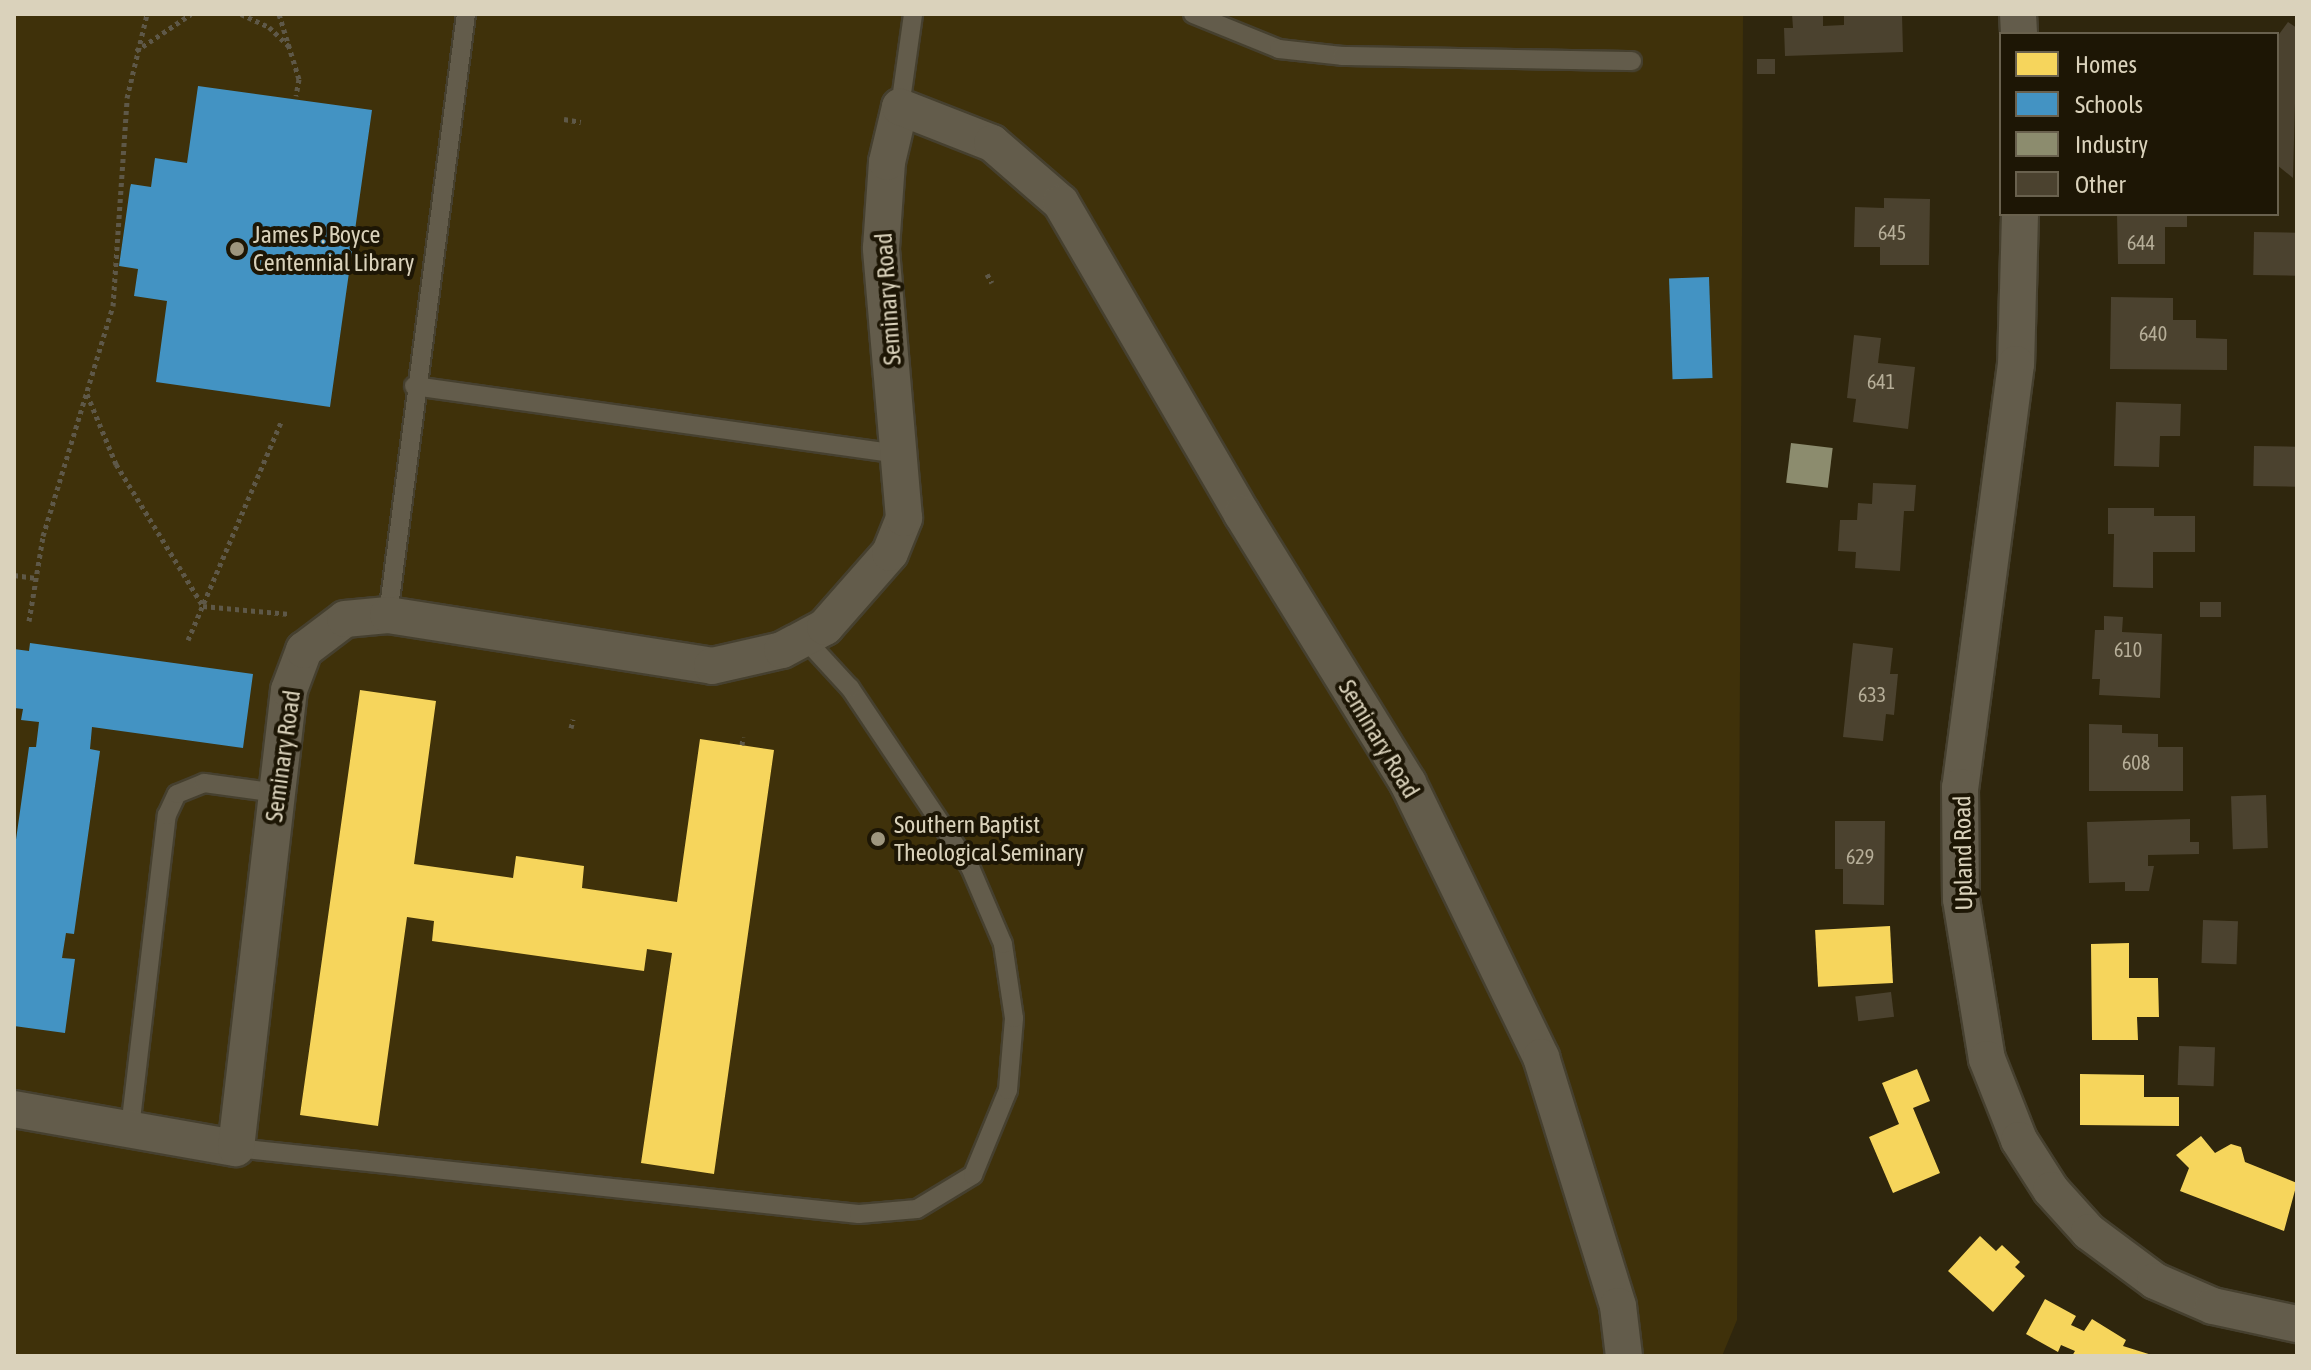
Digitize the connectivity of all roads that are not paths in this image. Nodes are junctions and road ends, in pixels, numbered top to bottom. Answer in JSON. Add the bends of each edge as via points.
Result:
{"nodes":[{"id":1,"x":466,"y":14,"type":"edge"},
{"id":2,"x":913,"y":14,"type":"edge"},
{"id":3,"x":1193,"y":14,"type":"edge"},
{"id":4,"x":1632,"y":61,"type":"dead end"},
{"id":5,"x":900,"y":107,"type":"junction"},
{"id":6,"x":2020,"y":216,"type":"edge"},
{"id":7,"x":414,"y":386,"type":"junction"},
{"id":8,"x":899,"y":454,"type":"junction"},
{"id":9,"x":388,"y":615,"type":"junction"},
{"id":10,"x":804,"y":638,"type":"junction"},
{"id":11,"x":277,"y":793,"type":"junction"},
{"id":12,"x":14,"y":1109,"type":"edge"},
{"id":13,"x":130,"y":1128,"type":"junction"},
{"id":14,"x":236,"y":1148,"type":"junction"},
{"id":15,"x":2297,"y":1324,"type":"edge"},
{"id":16,"x":1624,"y":1356,"type":"edge"}],
"edges":[{"from":1,"to":7,"type":"lane"},
{"from":2,"to":5,"type":"lane"},
{"from":3,"to":4,"type":"lane","via":[[1279,49],[1342,56]]},
{"from":5,"to":8,"type":"street","name":"Seminary Road","via":[[887,162],[881,248]]},
{"from":5,"to":16,"type":"street","name":"Seminary Road","via":[[992,143],[1061,203],[1242,514],[1408,783],[1541,1057],[1618,1306]]},
{"from":6,"to":15,"type":"street","name":"Upland Road","via":[[2016,364],[1960,787],[1961,899],[1973,999],[1987,1059],[2019,1140],[2051,1190],[2089,1232],[2155,1281],[2213,1306]]},
{"from":7,"to":8,"type":"lane"},
{"from":7,"to":9,"type":"lane"},
{"from":8,"to":10,"type":"street","name":"Seminary Road","via":[[904,518],[890,553],[825,627]]},
{"from":9,"to":10,"type":"street","name":"Seminary Road","via":[[712,666],[782,650]]},
{"from":9,"to":11,"type":"street","name":"Seminary Road","via":[[345,619],[304,650],[289,690]]},
{"from":10,"to":14,"type":"lane","via":[[850,688],[970,867],[1003,944],[1014,1018],[1008,1090],[973,1175],[917,1209],[859,1214]]},
{"from":11,"to":13,"type":"lane","via":[[204,783],[177,794],[167,815]]},
{"from":11,"to":14,"type":"street","name":"Seminary Road"},
{"from":12,"to":13,"type":"street"},
{"from":13,"to":14,"type":"street"}]}
